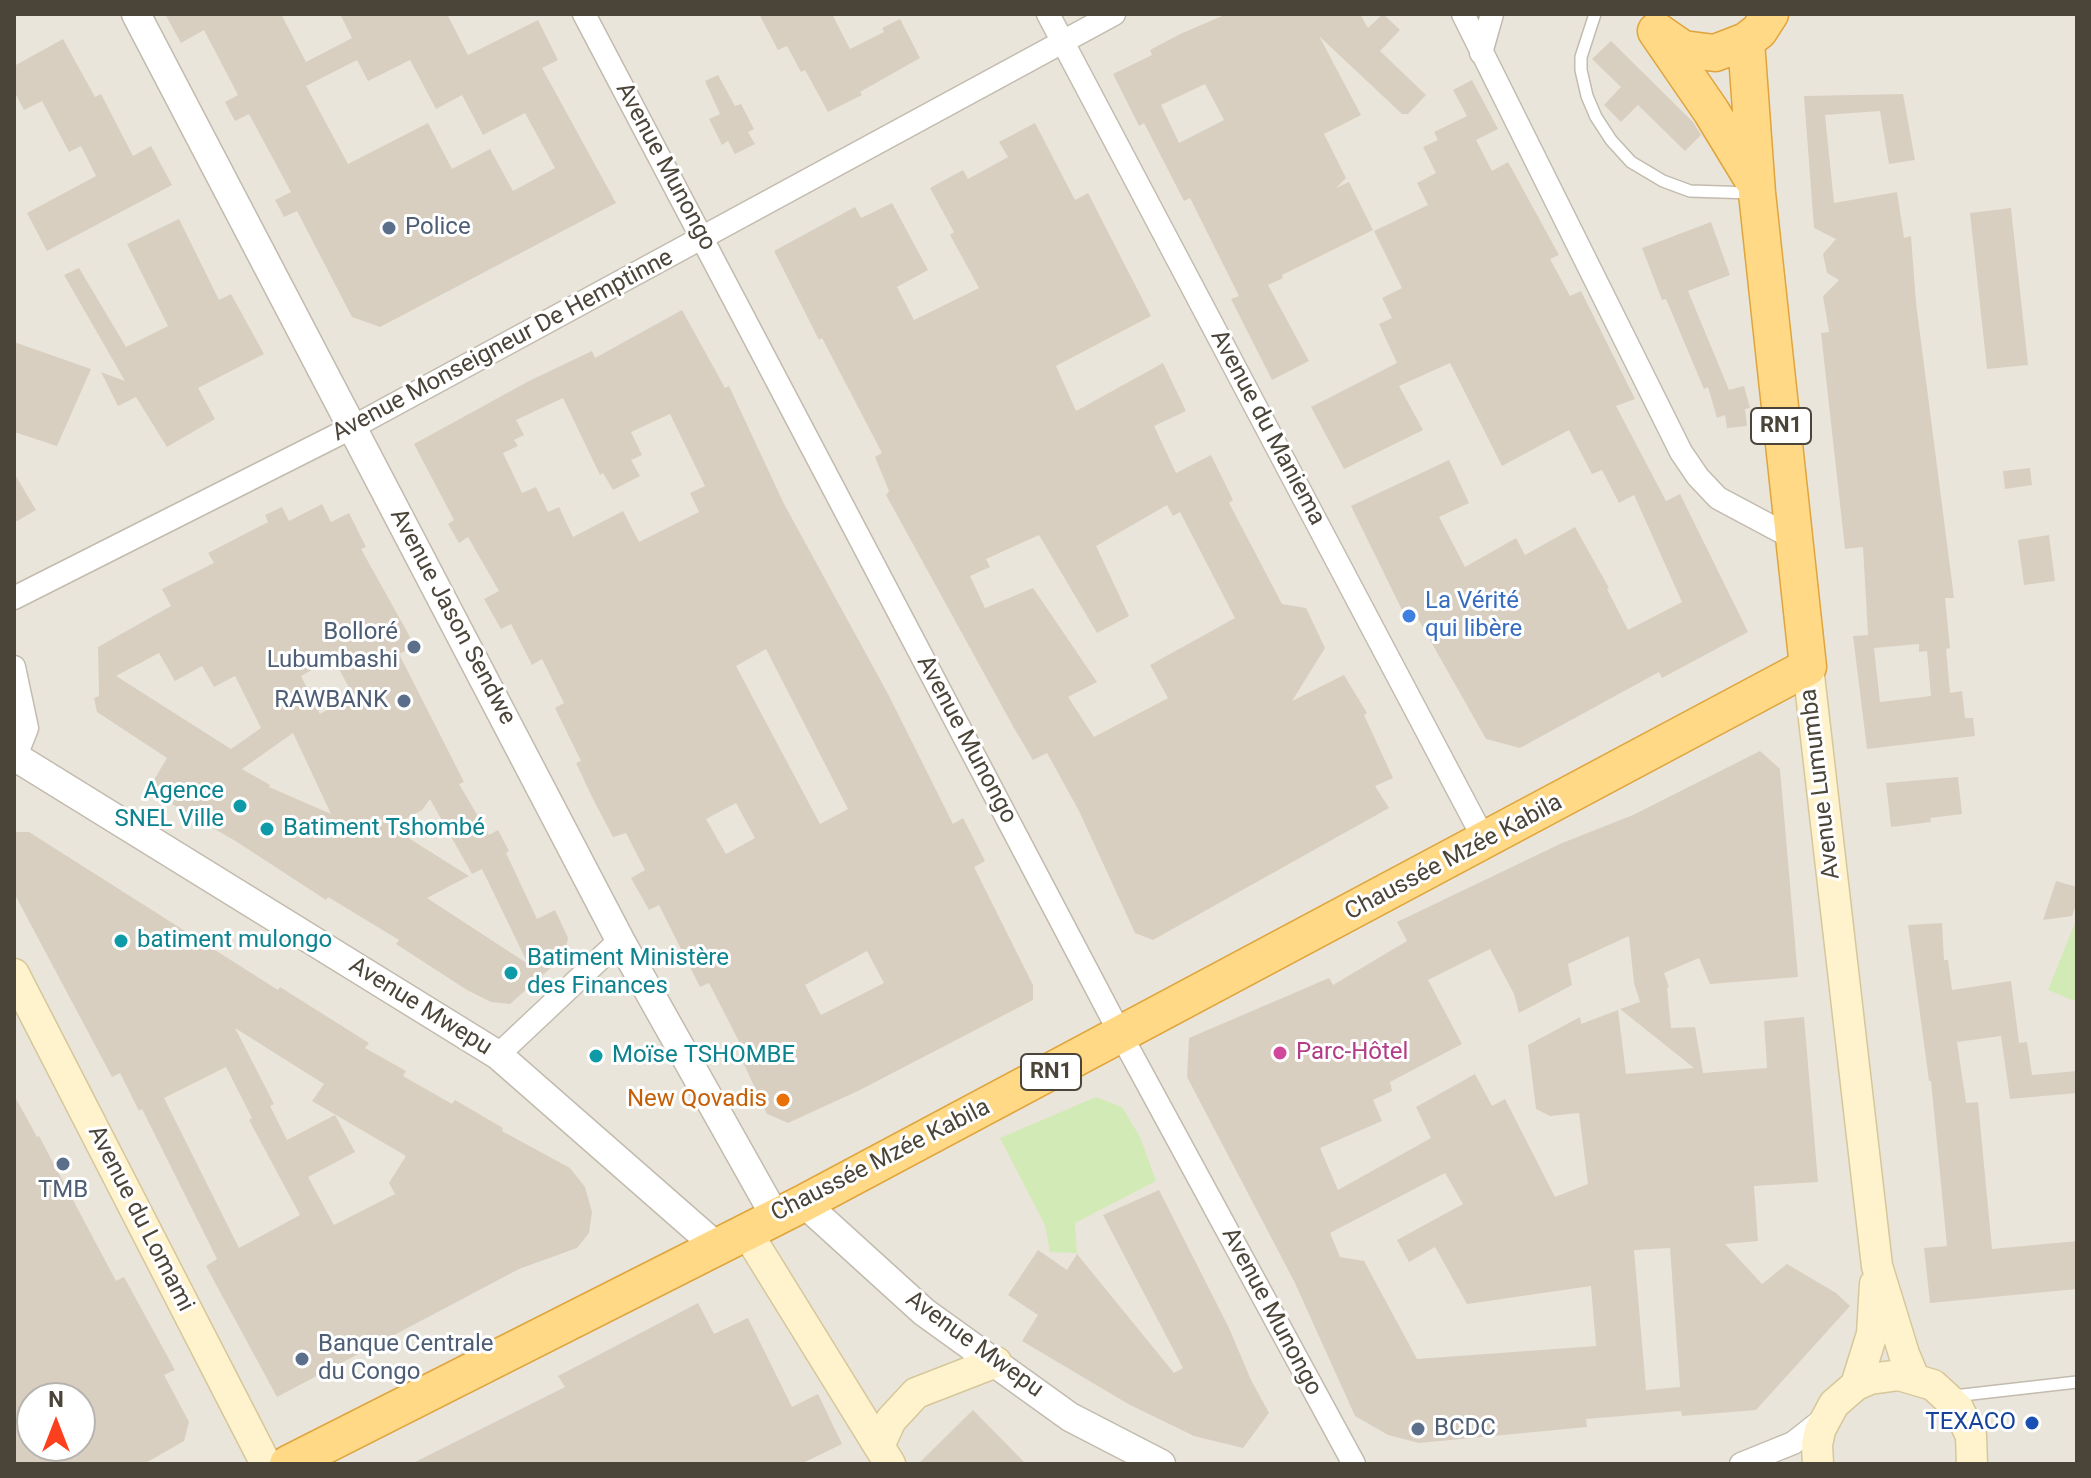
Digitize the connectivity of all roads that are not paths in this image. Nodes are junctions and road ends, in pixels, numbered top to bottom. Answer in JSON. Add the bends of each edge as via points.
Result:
{"nodes":[{"id":1,"x":136,"y":14,"type":"edge"},
{"id":2,"x":584,"y":14,"type":"edge"},
{"id":3,"x":1048,"y":14,"type":"edge"},
{"id":4,"x":1114,"y":14,"type":"edge"},
{"id":5,"x":1463,"y":14,"type":"edge"},
{"id":6,"x":1492,"y":14,"type":"edge"},
{"id":7,"x":1595,"y":14,"type":"edge"},
{"id":8,"x":1647,"y":19,"type":"edge"},
{"id":9,"x":1768,"y":22,"type":"edge"},
{"id":10,"x":1062,"y":40,"type":"junction"},
{"id":11,"x":1481,"y":53,"type":"junction"},
{"id":12,"x":1756,"y":189,"type":"junction"},
{"id":13,"x":703,"y":239,"type":"junction"},
{"id":14,"x":353,"y":427,"type":"junction"},
{"id":15,"x":1793,"y":538,"type":"junction"},
{"id":16,"x":14,"y":598,"type":"edge"},
{"id":17,"x":14,"y":667,"type":"edge"},
{"id":18,"x":1808,"y":667,"type":"junction"},
{"id":19,"x":15,"y":758,"type":"edge"},
{"id":20,"x":1485,"y":841,"type":"junction"},
{"id":21,"x":620,"y":940,"type":"junction"},
{"id":22,"x":14,"y":974,"type":"edge"},
{"id":23,"x":1121,"y":1035,"type":"junction"},
{"id":24,"x":498,"y":1055,"type":"junction"},
{"id":25,"x":760,"y":1224,"type":"junction"},
{"id":26,"x":1877,"y":1266,"type":"junction"},
{"id":27,"x":996,"y":1362,"type":"junction"},
{"id":28,"x":1914,"y":1378,"type":"junction"},
{"id":29,"x":2077,"y":1382,"type":"edge"},
{"id":30,"x":1856,"y":1385,"type":"junction"},
{"id":31,"x":1949,"y":1397,"type":"junction"},
{"id":32,"x":1826,"y":1417,"type":"junction"},
{"id":33,"x":885,"y":1454,"type":"edge"},
{"id":34,"x":266,"y":1464,"type":"edge"},
{"id":35,"x":288,"y":1464,"type":"edge"},
{"id":36,"x":1161,"y":1464,"type":"edge"},
{"id":37,"x":1354,"y":1464,"type":"edge"},
{"id":38,"x":1741,"y":1464,"type":"edge"},
{"id":39,"x":1818,"y":1464,"type":"edge"},
{"id":40,"x":1972,"y":1464,"type":"edge"}],
"edges":[{"from":1,"to":14,"type":"street","name":"Avenue Jason Sendwe"},
{"from":2,"to":13,"type":"street","name":"Avenue Munongo"},
{"from":3,"to":10,"type":"street","name":"Avenue du Maniema"},
{"from":4,"to":10,"type":"street","name":"Avenue Monseigneur De Hemptinne"},
{"from":5,"to":11,"type":"street"},
{"from":6,"to":11,"type":"street"},
{"from":7,"to":12,"type":"lane","via":[[1581,57],[1587,96],[1611,140],[1631,162],[1690,191]]},
{"from":8,"to":9,"type":"highway","name":"Avenue Lumumba","number":"RN1","via":[[1676,45],[1699,53],[1715,53]]},
{"from":8,"to":12,"type":"highway","name":"Avenue Lumumba","number":"RN1","via":[[1711,111]]},
{"from":9,"to":12,"type":"highway","name":"Avenue Lumumba","number":"RN1"},
{"from":10,"to":13,"type":"street","name":"Avenue Monseigneur De Hemptinne"},
{"from":10,"to":20,"type":"street","name":"Avenue du Maniema"},
{"from":11,"to":15,"type":"street","via":[[1681,452],[1718,498]]},
{"from":12,"to":15,"type":"highway","name":"Avenue Lumumba","number":"RN1"},
{"from":13,"to":14,"type":"street","name":"Avenue Monseigneur De Hemptinne"},
{"from":13,"to":23,"type":"street","name":"Avenue Munongo"},
{"from":14,"to":16,"type":"street","name":"Avenue Monseigneur De Hemptinne"},
{"from":14,"to":21,"type":"street","name":"Avenue Jason Sendwe"},
{"from":15,"to":18,"type":"highway","name":"Avenue Lumumba","number":"RN1"},
{"from":17,"to":19,"type":"street","via":[[27,728]]},
{"from":18,"to":20,"type":"highway","name":"Chaussée Mzée Kabila","number":"RN1"},
{"from":18,"to":26,"type":"main road","name":"Avenue Lumumba"},
{"from":19,"to":24,"type":"street","name":"Avenue Mwepu"},
{"from":20,"to":23,"type":"highway","name":"Chaussée Mzée Kabila","number":"RN1"},
{"from":21,"to":24,"type":"street"},
{"from":21,"to":25,"type":"street","name":"Avenue Jason Sendwe"},
{"from":22,"to":34,"type":"main road","name":"Avenue du Lomami"},
{"from":23,"to":25,"type":"highway","name":"Chaussée Mzée Kabila","number":"RN1"},
{"from":23,"to":37,"type":"street","name":"Avenue Munongo"},
{"from":24,"to":25,"type":"street","name":"Avenue Mwepu"},
{"from":25,"to":27,"type":"street","name":"Avenue Mwepu","via":[[924,1312]]},
{"from":25,"to":33,"type":"main road","name":"Avenue Jason Sendwe"},
{"from":25,"to":35,"type":"highway","name":"Chaussée Mzée Kabila","number":"RN1"},
{"from":26,"to":28,"type":"main road","name":"Avenue Lumumba"},
{"from":26,"to":30,"type":"main road","via":[[1872,1334]]},
{"from":27,"to":33,"type":"main road","via":[[916,1393],[891,1420]]},
{"from":27,"to":36,"type":"street","name":"Avenue Mwepu","via":[[1070,1417]]},
{"from":28,"to":30,"type":"main road","via":[[1884,1376]]},
{"from":28,"to":31,"type":"main road"},
{"from":29,"to":31,"type":"lane"},
{"from":30,"to":32,"type":"main road"},
{"from":31,"to":40,"type":"main road","via":[[1966,1421]]},
{"from":32,"to":38,"type":"street","via":[[1793,1443]]},
{"from":32,"to":39,"type":"main road","via":[[1817,1445]]}]}
